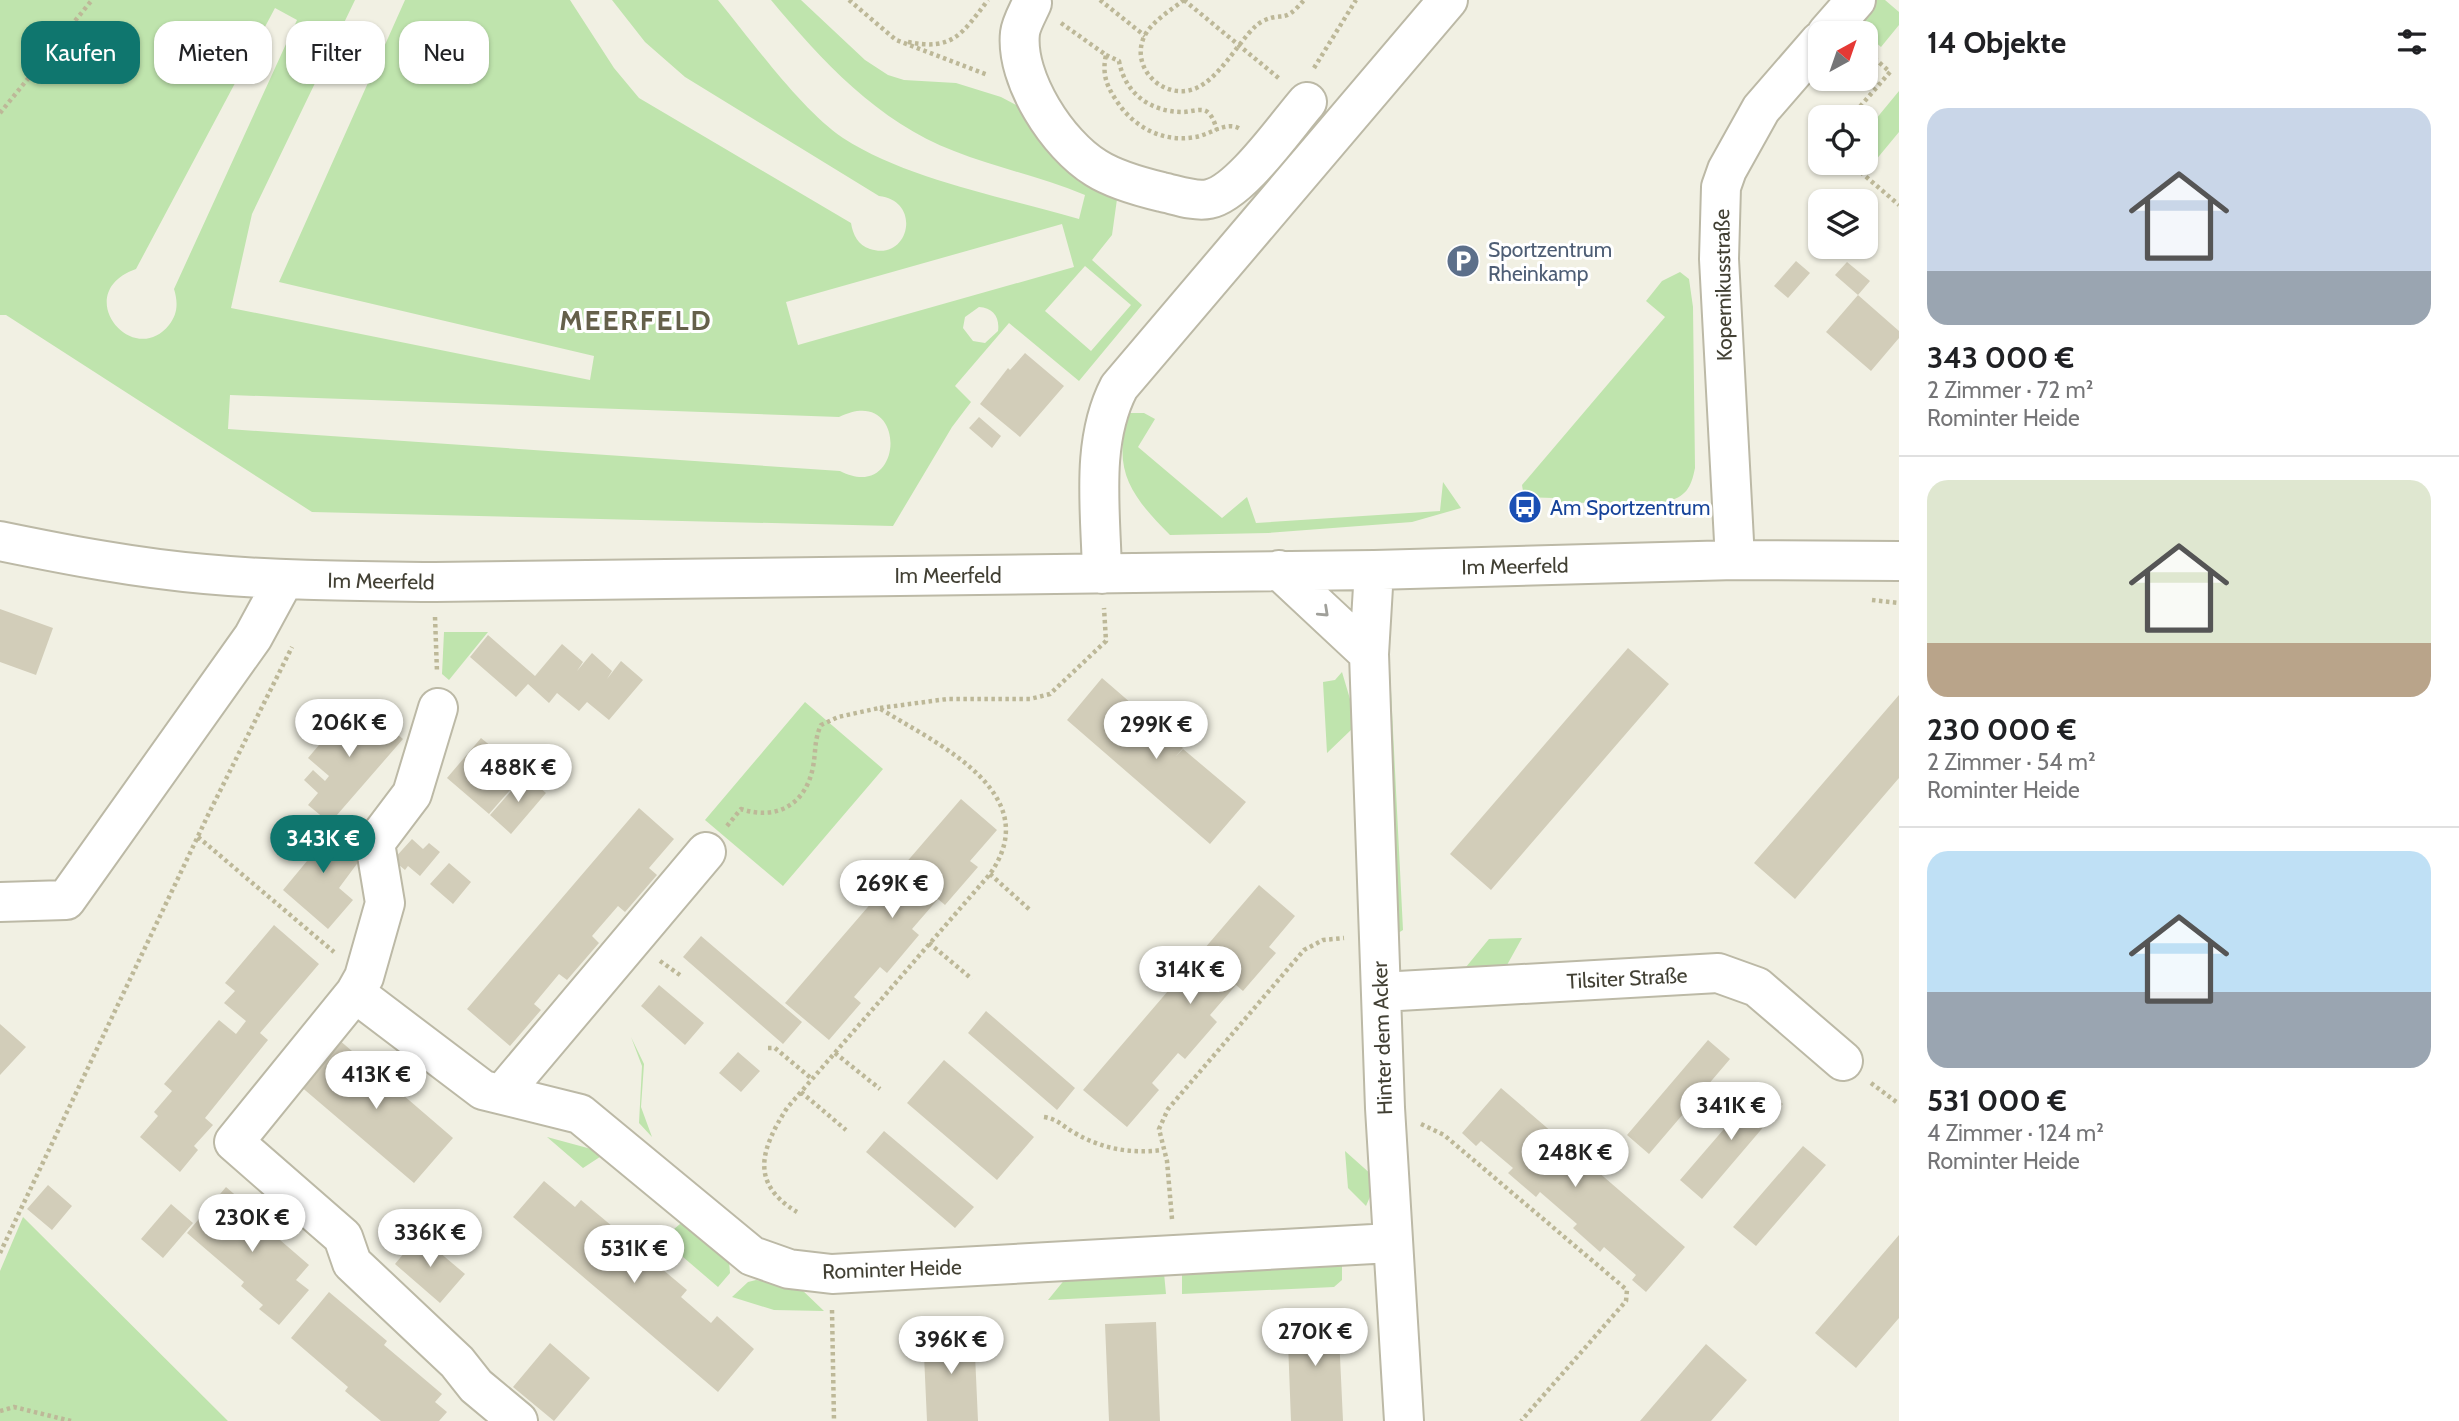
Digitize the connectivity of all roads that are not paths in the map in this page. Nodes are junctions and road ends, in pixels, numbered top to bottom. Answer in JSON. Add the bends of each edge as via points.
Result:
{"nodes":[{"id":1,"x":1448,"y":0,"type":"edge"},
{"id":2,"x":1856,"y":0,"type":"edge"},
{"id":3,"x":1033,"y":1,"type":"edge"},
{"id":4,"x":1838,"y":21,"type":"edge"},
{"id":5,"x":1808,"y":55,"type":"edge"},
{"id":6,"x":1309,"y":86,"type":"road end"},
{"id":7,"x":0,"y":541,"type":"edge"},
{"id":8,"x":1735,"y":560,"type":"junction"},
{"id":9,"x":1899,"y":561,"type":"edge"},
{"id":10,"x":1279,"y":570,"type":"junction"},
{"id":11,"x":1374,"y":570,"type":"junction"},
{"id":12,"x":1102,"y":573,"type":"junction"},
{"id":13,"x":284,"y":580,"type":"junction"},
{"id":14,"x":1369,"y":654,"type":"junction"},
{"id":15,"x":438,"y":708,"type":"road end"},
{"id":16,"x":706,"y":852,"type":"road end"},
{"id":17,"x":0,"y":902,"type":"edge"},
{"id":18,"x":360,"y":985,"type":"junction"},
{"id":19,"x":1381,"y":992,"type":"junction"},
{"id":20,"x":1843,"y":1060,"type":"dead end"},
{"id":21,"x":502,"y":1094,"type":"junction"},
{"id":22,"x":1391,"y":1243,"type":"junction"},
{"id":23,"x":518,"y":1421,"type":"edge"},
{"id":24,"x":1404,"y":1421,"type":"edge"}],
"edges":[{"from":1,"to":12,"type":"street","via":[[1119,387],[1105,421],[1101,448]]},
{"from":2,"to":4,"type":"street"},
{"from":3,"to":6,"type":"street","via":[[1020,32],[1023,62],[1029,85],[1059,133],[1096,168],[1157,191],[1209,200],[1231,190],[1265,151]]},
{"from":5,"to":8,"type":"street","name":"Kopernikusstraße","via":[[1761,109],[1721,187],[1718,259]]},
{"from":7,"to":13,"type":"street","name":"Im Meerfeld","via":[[155,568]]},
{"from":8,"to":9,"type":"street","name":"Im Meerfeld"},
{"from":8,"to":11,"type":"street","name":"Im Meerfeld"},
{"from":10,"to":11,"type":"street","name":"Im Meerfeld"},
{"from":10,"to":12,"type":"street","name":"Im Meerfeld"},
{"from":10,"to":14,"type":"street","one_way":true},
{"from":11,"to":14,"type":"street","name":"Hinter dem Acker"},
{"from":12,"to":13,"type":"street","name":"Im Meerfeld"},
{"from":13,"to":17,"type":"street","via":[[253,637],[66,900]]},
{"from":14,"to":19,"type":"street","name":"Hinter dem Acker"},
{"from":15,"to":18,"type":"street","via":[[412,794],[375,843],[385,903]]},
{"from":16,"to":21,"type":"street"},
{"from":18,"to":21,"type":"street","name":"Rominter Heide","via":[[484,1090]]},
{"from":18,"to":23,"type":"street","via":[[234,1142],[343,1237],[352,1263],[457,1362],[476,1386]]},
{"from":19,"to":20,"type":"street","name":"Tilsiter Straße","via":[[1718,973],[1757,987]]},
{"from":19,"to":22,"type":"street","name":"Hinter dem Acker"},
{"from":21,"to":22,"type":"street","name":"Rominter Heide","via":[[580,1114],[752,1256],[789,1269],[832,1274]]},
{"from":22,"to":24,"type":"street","name":"Hinter dem Acker"}]}
